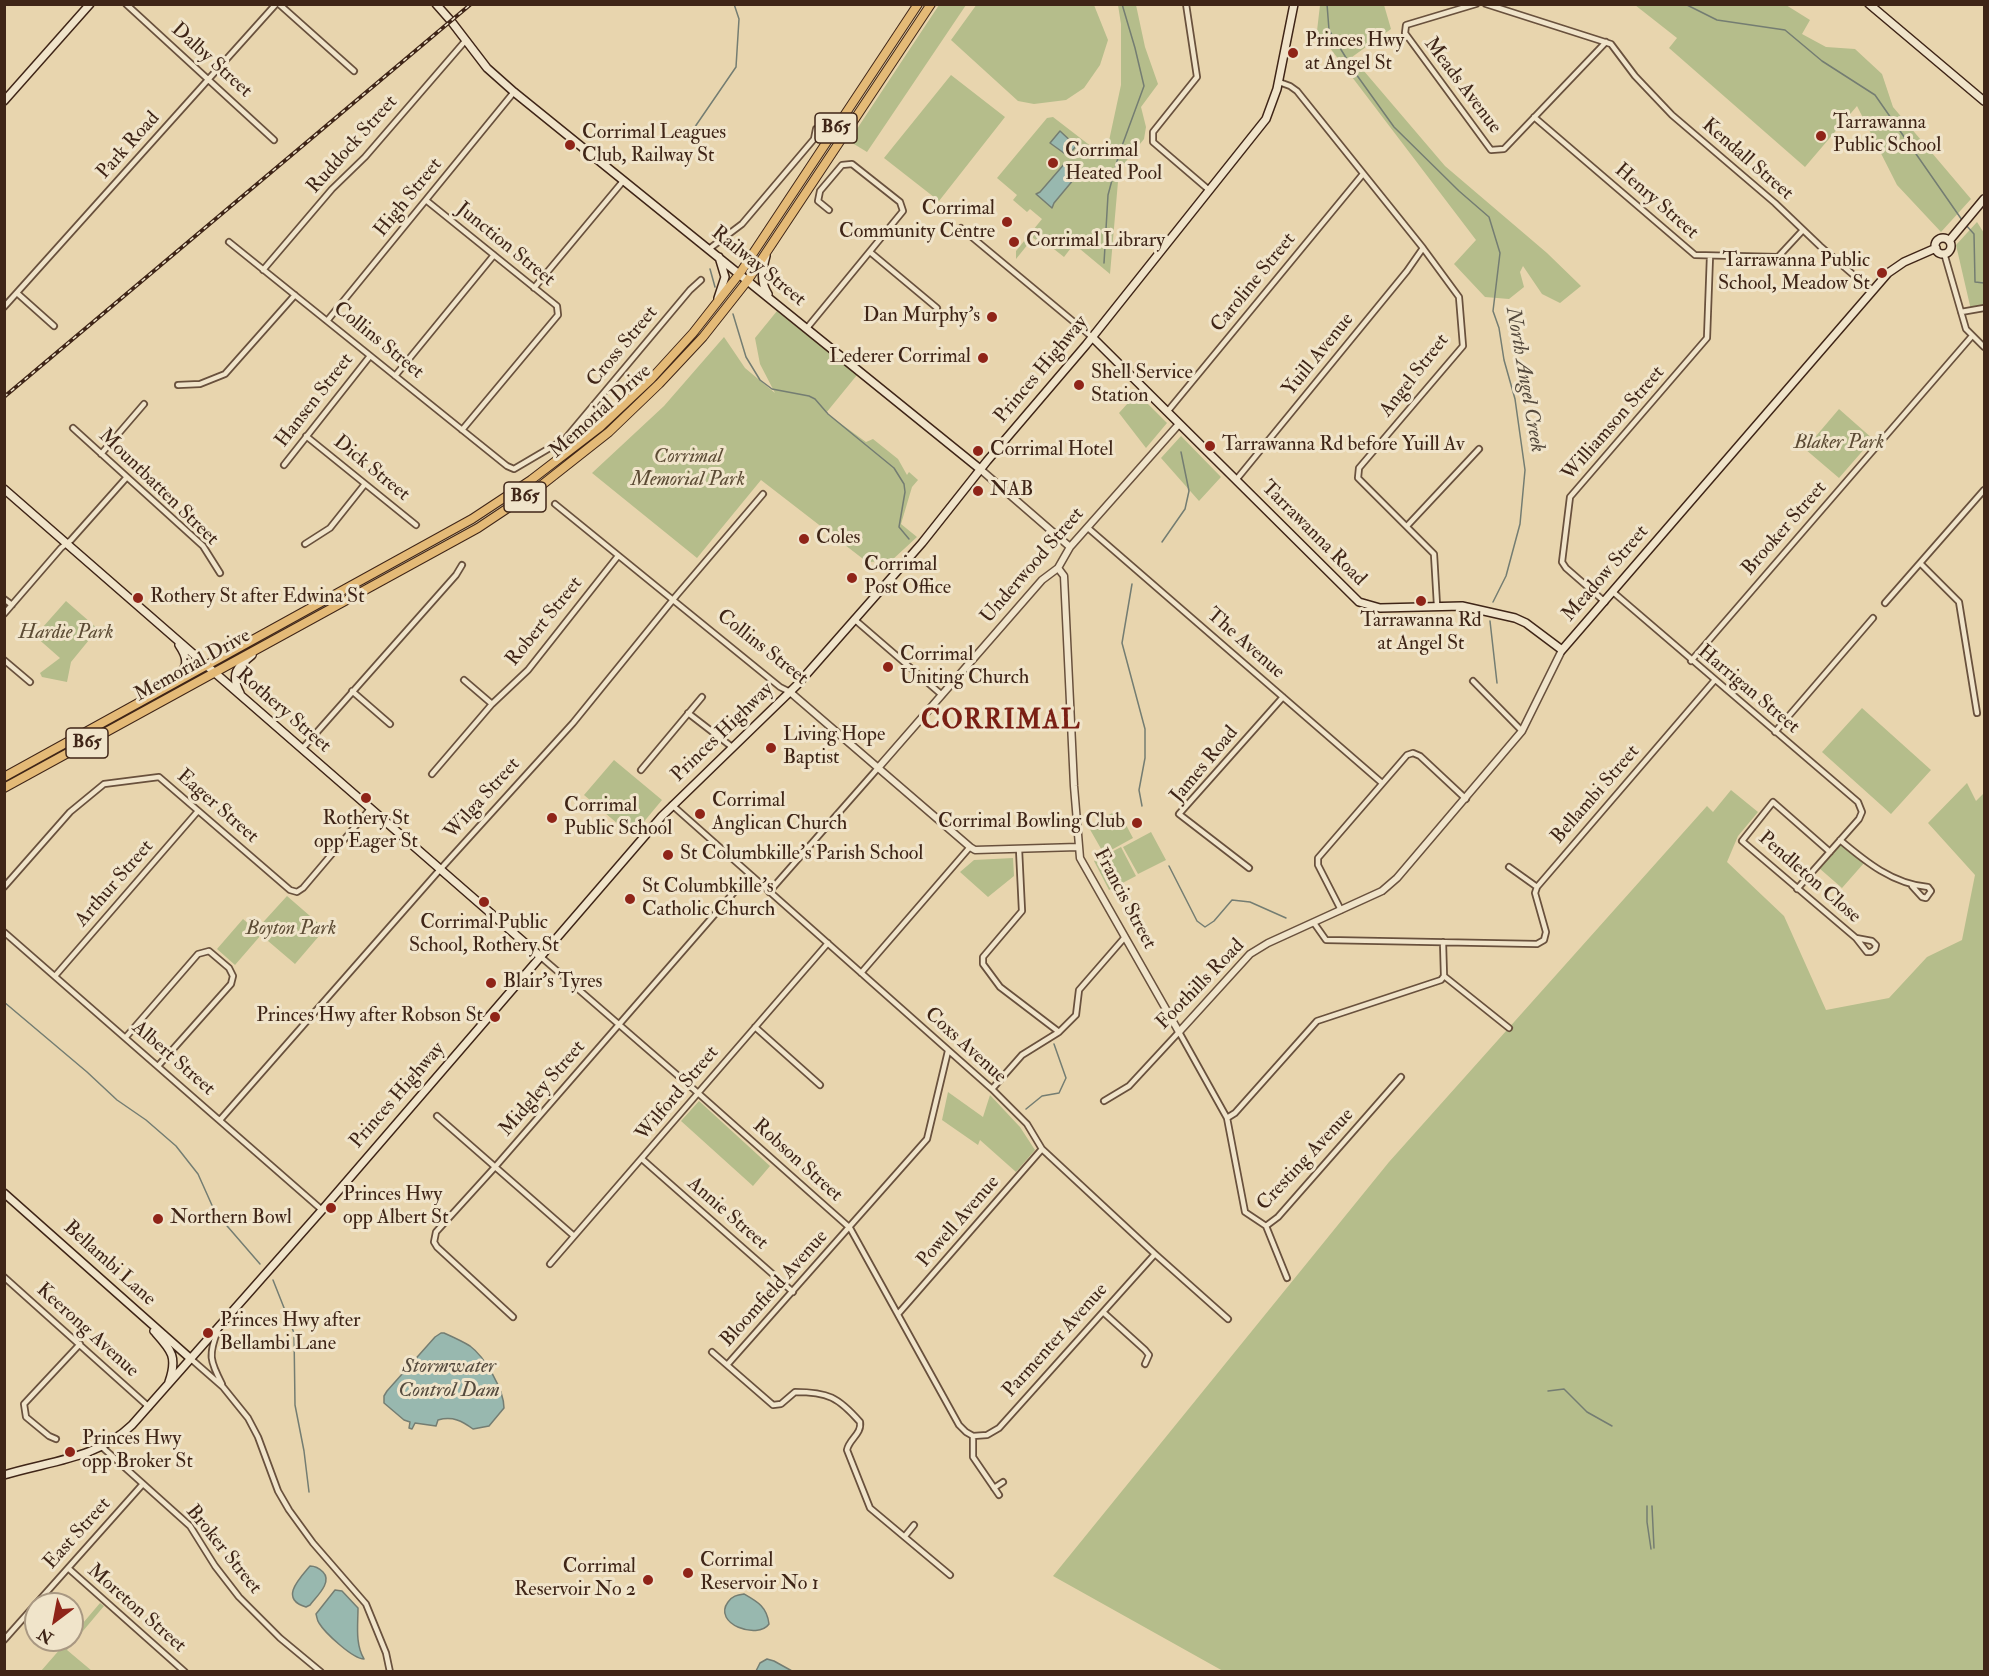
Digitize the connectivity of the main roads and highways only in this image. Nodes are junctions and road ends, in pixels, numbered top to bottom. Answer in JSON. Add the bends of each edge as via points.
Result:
{"nodes":[{"id":1,"x":90,"y":4,"type":"edge"},
{"id":2,"x":436,"y":4,"type":"edge"},
{"id":3,"x":918,"y":4,"type":"edge"},
{"id":4,"x":931,"y":4,"type":"edge"},
{"id":5,"x":1294,"y":4,"type":"edge"},
{"id":6,"x":1869,"y":4,"type":"edge"},
{"id":7,"x":4,"y":101,"type":"edge"},
{"id":8,"x":1984,"y":101,"type":"edge"},
{"id":9,"x":1984,"y":199,"type":"edge"},
{"id":10,"x":1949,"y":241,"type":"junction"},
{"id":11,"x":1936,"y":248,"type":"junction"},
{"id":12,"x":768,"y":251,"type":"junction"},
{"id":13,"x":718,"y":256,"type":"junction"},
{"id":14,"x":740,"y":273,"type":"junction"},
{"id":15,"x":748,"y":280,"type":"junction"},
{"id":16,"x":771,"y":299,"type":"junction"},
{"id":17,"x":709,"y":313,"type":"junction"},
{"id":18,"x":1092,"y":337,"type":"junction"},
{"id":19,"x":980,"y":469,"type":"junction"},
{"id":20,"x":4,"y":489,"type":"edge"},
{"id":21,"x":172,"y":636,"type":"junction"},
{"id":22,"x":263,"y":646,"type":"junction"},
{"id":23,"x":1562,"y":650,"type":"joint"},
{"id":24,"x":207,"y":666,"type":"junction"},
{"id":25,"x":215,"y":673,"type":"junction"},
{"id":26,"x":163,"y":688,"type":"junction"},
{"id":27,"x":244,"y":698,"type":"junction"},
{"id":28,"x":4,"y":777,"type":"edge"},
{"id":29,"x":4,"y":788,"type":"edge"},
{"id":30,"x":541,"y":957,"type":"junction"},
{"id":31,"x":4,"y":1193,"type":"edge"},
{"id":32,"x":135,"y":1309,"type":"junction"},
{"id":33,"x":191,"y":1359,"type":"junction"},
{"id":34,"x":167,"y":1387,"type":"junction"},
{"id":35,"x":4,"y":1475,"type":"edge"}],
"edges":[{"from":1,"to":7,"type":"main road"},
{"from":2,"to":13,"type":"main road","name":"Railway Street","via":[[487,68]]},
{"from":3,"to":14,"type":"main road","name":"Memorial Drive","number":"B65"},
{"from":4,"to":12,"type":"main road","name":"Memorial Drive","number":"B65"},
{"from":5,"to":18,"type":"main road","name":"Princes Highway","via":[[1279,82],[1266,118]]},
{"from":6,"to":8,"type":"main road"},
{"from":9,"to":10,"type":"main road"},
{"from":10,"to":11,"type":"main road","via":[[1939,239]]},
{"from":10,"to":11,"type":"main road","via":[[1950,248],[1944,253]]},
{"from":11,"to":23,"type":"main road","name":"Meadow Street","via":[[1897,266],[1872,291]]},
{"from":12,"to":15,"type":"main road","name":"Memorial Drive","number":"B65"},
{"from":12,"to":16,"type":"main road","via":[[762,279]]},
{"from":13,"to":14,"type":"main road","name":"Railway Street"},
{"from":13,"to":17,"type":"main road","via":[[725,277]]},
{"from":14,"to":15,"type":"main road","name":"Railway Street"},
{"from":14,"to":17,"type":"main road","name":"Memorial Drive","number":"B65"},
{"from":15,"to":16,"type":"main road","name":"Railway Street"},
{"from":15,"to":22,"type":"main road","name":"Memorial Drive","number":"B65","via":[[684,359],[631,412],[538,488],[478,528]]},
{"from":16,"to":19,"type":"main road","name":"Railway Street"},
{"from":17,"to":24,"type":"main road","name":"Memorial Drive","number":"B65","via":[[624,405],[531,480],[448,533]]},
{"from":18,"to":19,"type":"main road","name":"Princes Highway"},
{"from":18,"to":23,"type":"main road","name":"Tarrawanna Road","via":[[1359,602],[1380,608],[1462,606],[1515,618]]},
{"from":19,"to":30,"type":"main road","name":"Princes Highway","via":[[922,543],[790,692],[672,806]]},
{"from":20,"to":21,"type":"main road","name":"Rothery Street"},
{"from":21,"to":24,"type":"main road","name":"Rothery Street"},
{"from":21,"to":26,"type":"main road","via":[[185,654],[186,664],[182,673]]},
{"from":22,"to":25,"type":"main road","name":"Memorial Drive","number":"B65"},
{"from":22,"to":27,"type":"main road","via":[[236,670],[236,684]]},
{"from":24,"to":25,"type":"main road","name":"Rothery Street"},
{"from":24,"to":26,"type":"main road","name":"Memorial Drive","number":"B65"},
{"from":25,"to":27,"type":"main road","name":"Rothery Street"},
{"from":25,"to":29,"type":"main road","name":"Memorial Drive","number":"B65"},
{"from":26,"to":28,"type":"main road","name":"Memorial Drive","number":"B65"},
{"from":27,"to":30,"type":"main road","name":"Rothery Street"},
{"from":30,"to":33,"type":"main road","name":"Princes Highway"},
{"from":31,"to":32,"type":"main road","name":"Bellambi Lane"},
{"from":32,"to":33,"type":"main road","name":"Bellambi Lane"},
{"from":32,"to":34,"type":"main road","via":[[173,1356]]},
{"from":33,"to":34,"type":"main road","name":"Princes Highway"},
{"from":34,"to":35,"type":"main road","name":"Princes Highway","via":[[125,1432],[102,1447]]}]}
